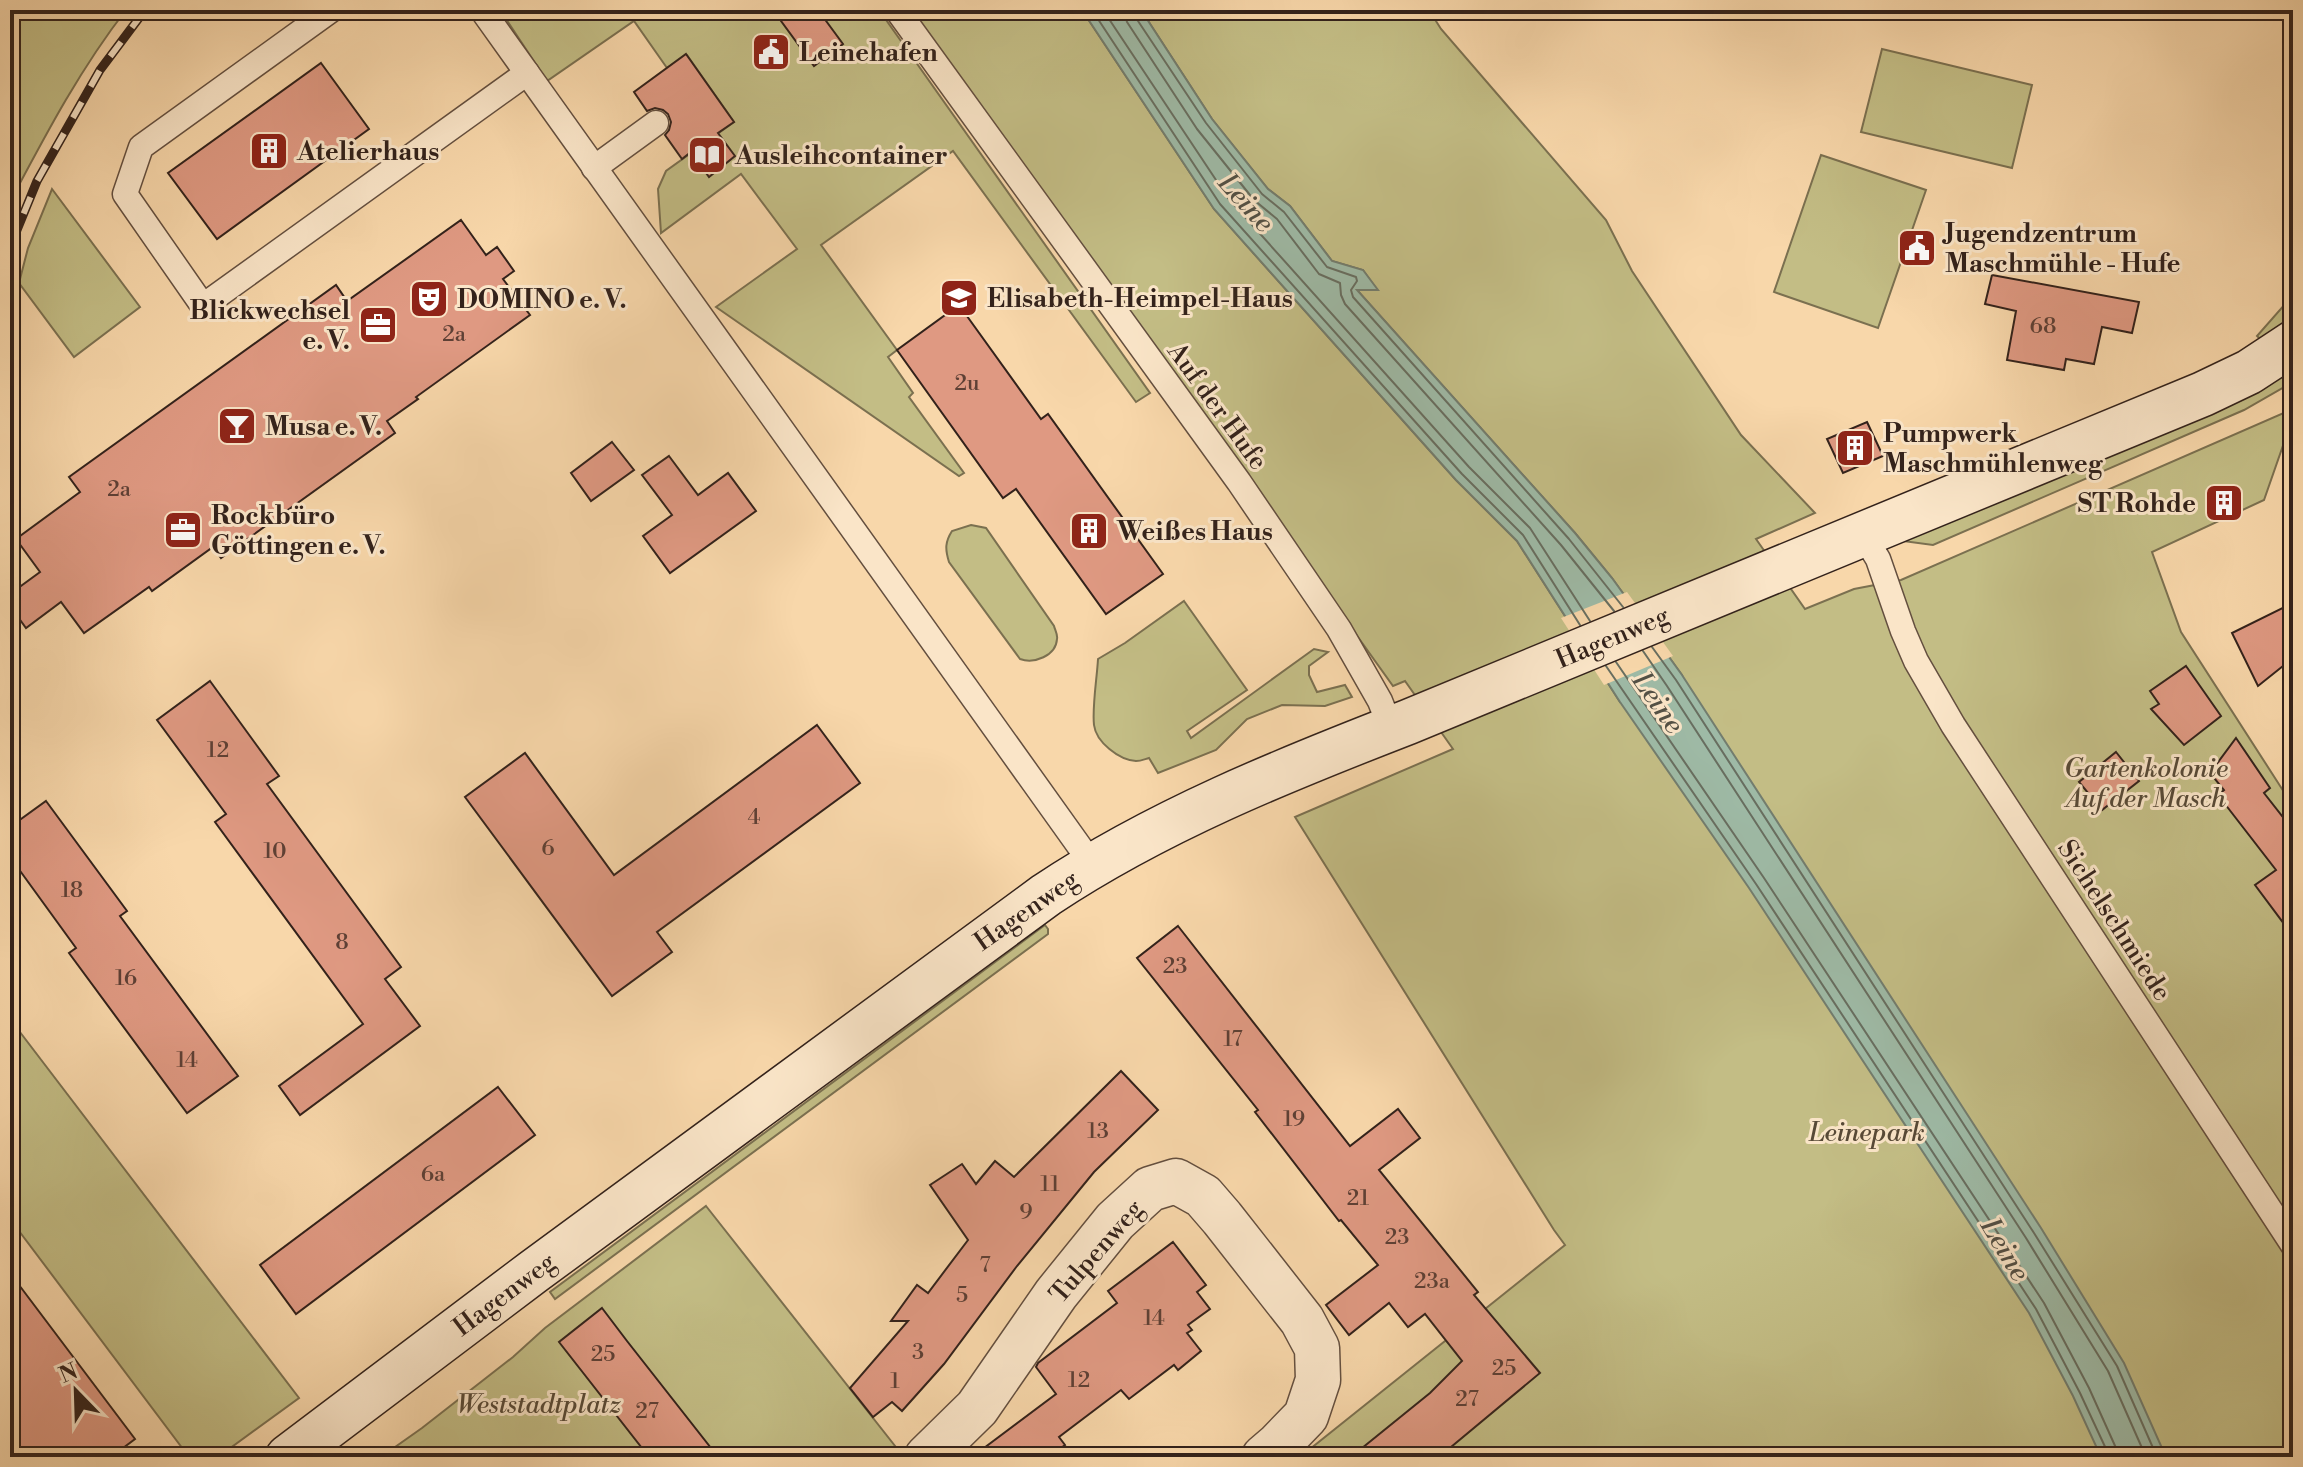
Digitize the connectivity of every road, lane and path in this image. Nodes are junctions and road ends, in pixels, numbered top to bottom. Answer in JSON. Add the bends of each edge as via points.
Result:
{"nodes":[{"id":1,"x":331,"y":10,"type":"edge"},
{"id":2,"x":482,"y":10,"type":"edge"},
{"id":3,"x":897,"y":10,"type":"edge"},
{"id":4,"x":527,"y":73,"type":"junction"},
{"id":5,"x":656,"y":123,"type":"dead end"},
{"id":6,"x":594,"y":168,"type":"junction"},
{"id":7,"x":2293,"y":343,"type":"edge"},
{"id":8,"x":1862,"y":533,"type":"junction"},
{"id":9,"x":1399,"y":725,"type":"junction"},
{"id":10,"x":1092,"y":864,"type":"junction"},
{"id":11,"x":2293,"y":1245,"type":"edge"},
{"id":12,"x":288,"y":1457,"type":"edge"},
{"id":13,"x":927,"y":1457,"type":"edge"},
{"id":14,"x":1264,"y":1457,"type":"edge"}],
"edges":[{"from":1,"to":4,"type":"lane","via":[[141,147],[125,194],[203,306]]},
{"from":2,"to":4,"type":"lane"},
{"from":3,"to":9,"type":"lane","name":"Auf der Hufe","via":[[1248,495]]},
{"from":4,"to":6,"type":"lane"},
{"from":5,"to":6,"type":"lane"},
{"from":6,"to":10,"type":"lane"},
{"from":7,"to":8,"type":"street","name":"Hagenweg","via":[[2203,394]]},
{"from":8,"to":9,"type":"street","name":"Hagenweg"},
{"from":8,"to":11,"type":"lane","name":"Sichelschmiede","via":[[1878,559],[1916,661],[1953,725]]},
{"from":9,"to":10,"type":"street","name":"Hagenweg","via":[[1240,791]]},
{"from":10,"to":12,"type":"street","name":"Hagenweg"},
{"from":13,"to":14,"type":"street","name":"Tulpenweg","via":[[977,1408],[1056,1294],[1115,1221],[1150,1189],[1176,1181],[1203,1196],[1222,1218],[1302,1320],[1317,1348],[1318,1380],[1306,1416]]}]}
